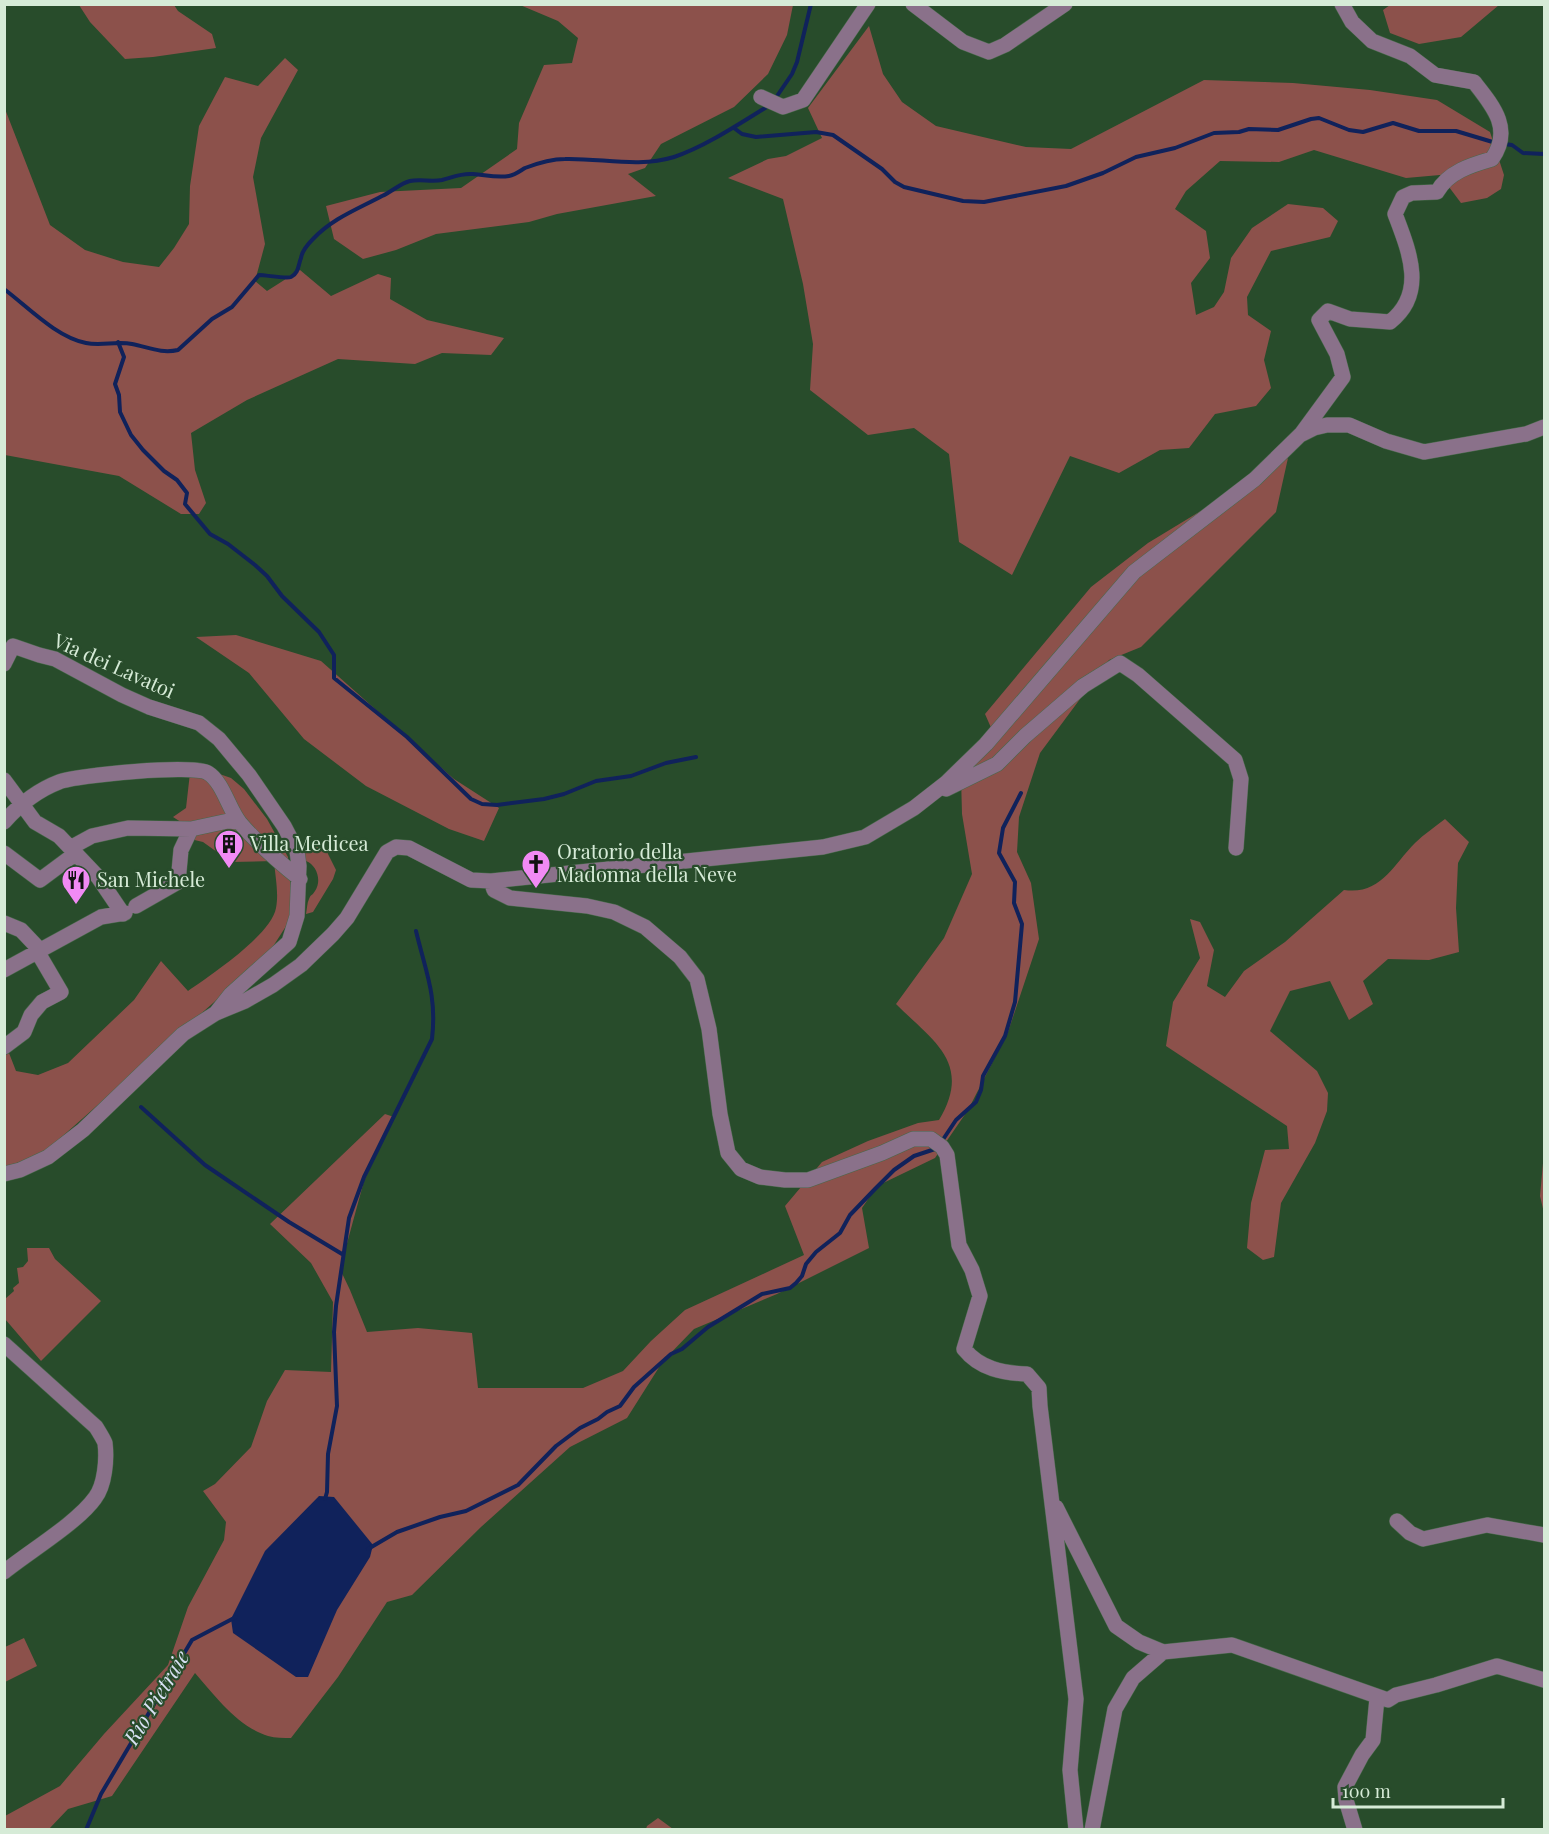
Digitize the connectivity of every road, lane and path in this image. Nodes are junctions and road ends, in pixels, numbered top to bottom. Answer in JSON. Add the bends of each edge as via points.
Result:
{"nodes":[{"id":1,"x":868,"y":4,"type":"edge"},
{"id":2,"x":913,"y":4,"type":"edge"},
{"id":3,"x":1065,"y":4,"type":"edge"},
{"id":4,"x":1342,"y":4,"type":"edge"},
{"id":5,"x":761,"y":97,"type":"dead end"},
{"id":6,"x":1545,"y":427,"type":"edge"},
{"id":7,"x":1300,"y":435,"type":"junction"},
{"id":8,"x":4,"y":664,"type":"edge"},
{"id":9,"x":4,"y":780,"type":"edge"},
{"id":10,"x":927,"y":798,"type":"junction"},
{"id":11,"x":21,"y":804,"type":"junction"},
{"id":12,"x":5,"y":821,"type":"edge"},
{"id":13,"x":239,"y":822,"type":"junction"},
{"id":14,"x":191,"y":829,"type":"junction"},
{"id":15,"x":1236,"y":848,"type":"dead end"},
{"id":16,"x":73,"y":851,"type":"junction"},
{"id":17,"x":4,"y":853,"type":"edge"},
{"id":18,"x":300,"y":879,"type":"junction"},
{"id":19,"x":491,"y":881,"type":"junction"},
{"id":20,"x":128,"y":911,"type":"junction"},
{"id":21,"x":4,"y":923,"type":"edge"},
{"id":22,"x":41,"y":949,"type":"junction"},
{"id":23,"x":4,"y":970,"type":"edge"},
{"id":24,"x":216,"y":1012,"type":"junction"},
{"id":25,"x":4,"y":1047,"type":"edge"},
{"id":26,"x":4,"y":1173,"type":"edge"},
{"id":27,"x":4,"y":1344,"type":"edge"},
{"id":28,"x":1051,"y":1496,"type":"junction"},
{"id":29,"x":1397,"y":1521,"type":"dead end"},
{"id":30,"x":1545,"y":1535,"type":"edge"},
{"id":31,"x":4,"y":1572,"type":"edge"},
{"id":32,"x":1163,"y":1652,"type":"junction"},
{"id":33,"x":1545,"y":1680,"type":"edge"},
{"id":34,"x":1377,"y":1698,"type":"junction"},
{"id":35,"x":1076,"y":1830,"type":"edge"},
{"id":36,"x":1092,"y":1830,"type":"edge"},
{"id":37,"x":1355,"y":1830,"type":"edge"}],
"edges":[{"from":1,"to":5,"type":"street","via":[[803,100],[783,107]]},
{"from":2,"to":3,"type":"street","via":[[963,42],[989,52]]},
{"from":4,"to":7,"type":"street","via":[[1352,22],[1372,41],[1410,56],[1435,75],[1474,82],[1496,110],[1501,132],[1499,148],[1492,159],[1466,167],[1441,184],[1437,192],[1403,197],[1395,214],[1413,266],[1411,291],[1403,312],[1390,322],[1350,319],[1328,311],[1320,320],[1337,354],[1343,377]]},
{"from":6,"to":7,"type":"street","via":[[1526,435],[1424,452],[1349,425],[1327,425]]},
{"from":7,"to":10,"type":"street","via":[[1255,479],[1134,572],[986,744]]},
{"from":8,"to":18,"type":"street","name":"Via dei Lavatoi","via":[[13,646],[55,659],[149,707],[199,723],[219,739],[249,775],[284,826],[297,851]]},
{"from":9,"to":11,"type":"street"},
{"from":10,"to":15,"type":"street","via":[[997,764],[1083,686],[1120,663],[1234,760],[1241,779]]},
{"from":10,"to":19,"type":"street","via":[[865,837],[823,847]]},
{"from":11,"to":12,"type":"street"},
{"from":11,"to":13,"type":"street","via":[[47,787],[80,776],[189,769],[208,773]]},
{"from":11,"to":16,"type":"street","via":[[35,822],[59,836]]},
{"from":13,"to":14,"type":"street"},
{"from":13,"to":18,"type":"street"},
{"from":14,"to":16,"type":"street","via":[[128,828],[92,836]]},
{"from":14,"to":20,"type":"street","via":[[181,850],[178,882]]},
{"from":16,"to":17,"type":"street","via":[[40,880]]},
{"from":16,"to":20,"type":"street"},
{"from":18,"to":24,"type":"street","via":[[297,915],[288,942]]},
{"from":19,"to":24,"type":"street","via":[[471,880],[417,851],[396,847],[380,862],[347,918],[301,965],[245,1001]]},
{"from":19,"to":28,"type":"street","via":[[494,891],[510,898],[614,912],[645,927],[680,957],[697,979],[709,1029],[728,1153],[741,1169],[760,1177],[808,1180],[913,1139],[931,1140],[942,1147],[947,1155],[959,1245],[980,1296],[964,1349],[970,1357],[999,1372],[1027,1374],[1039,1388]]},
{"from":20,"to":22,"type":"street","via":[[102,917]]},
{"from":21,"to":22,"type":"street","via":[[21,930]]},
{"from":22,"to":23,"type":"street"},
{"from":22,"to":25,"type":"street","via":[[61,992],[42,1002],[24,1032]]},
{"from":24,"to":26,"type":"street","via":[[183,1034],[83,1130],[48,1157]]},
{"from":27,"to":31,"type":"street","via":[[96,1427],[104,1441],[106,1458],[101,1486],[85,1510]]},
{"from":28,"to":32,"type":"street","via":[[1116,1626],[1138,1642]]},
{"from":28,"to":35,"type":"street","via":[[1076,1699],[1070,1770]]},
{"from":29,"to":30,"type":"street","via":[[1423,1539],[1487,1525]]},
{"from":32,"to":34,"type":"street","via":[[1232,1645]]},
{"from":32,"to":36,"type":"street","via":[[1133,1678],[1115,1709]]},
{"from":33,"to":34,"type":"street","via":[[1497,1666],[1388,1700]]},
{"from":34,"to":37,"type":"street","via":[[1373,1740],[1345,1786]]}]}
